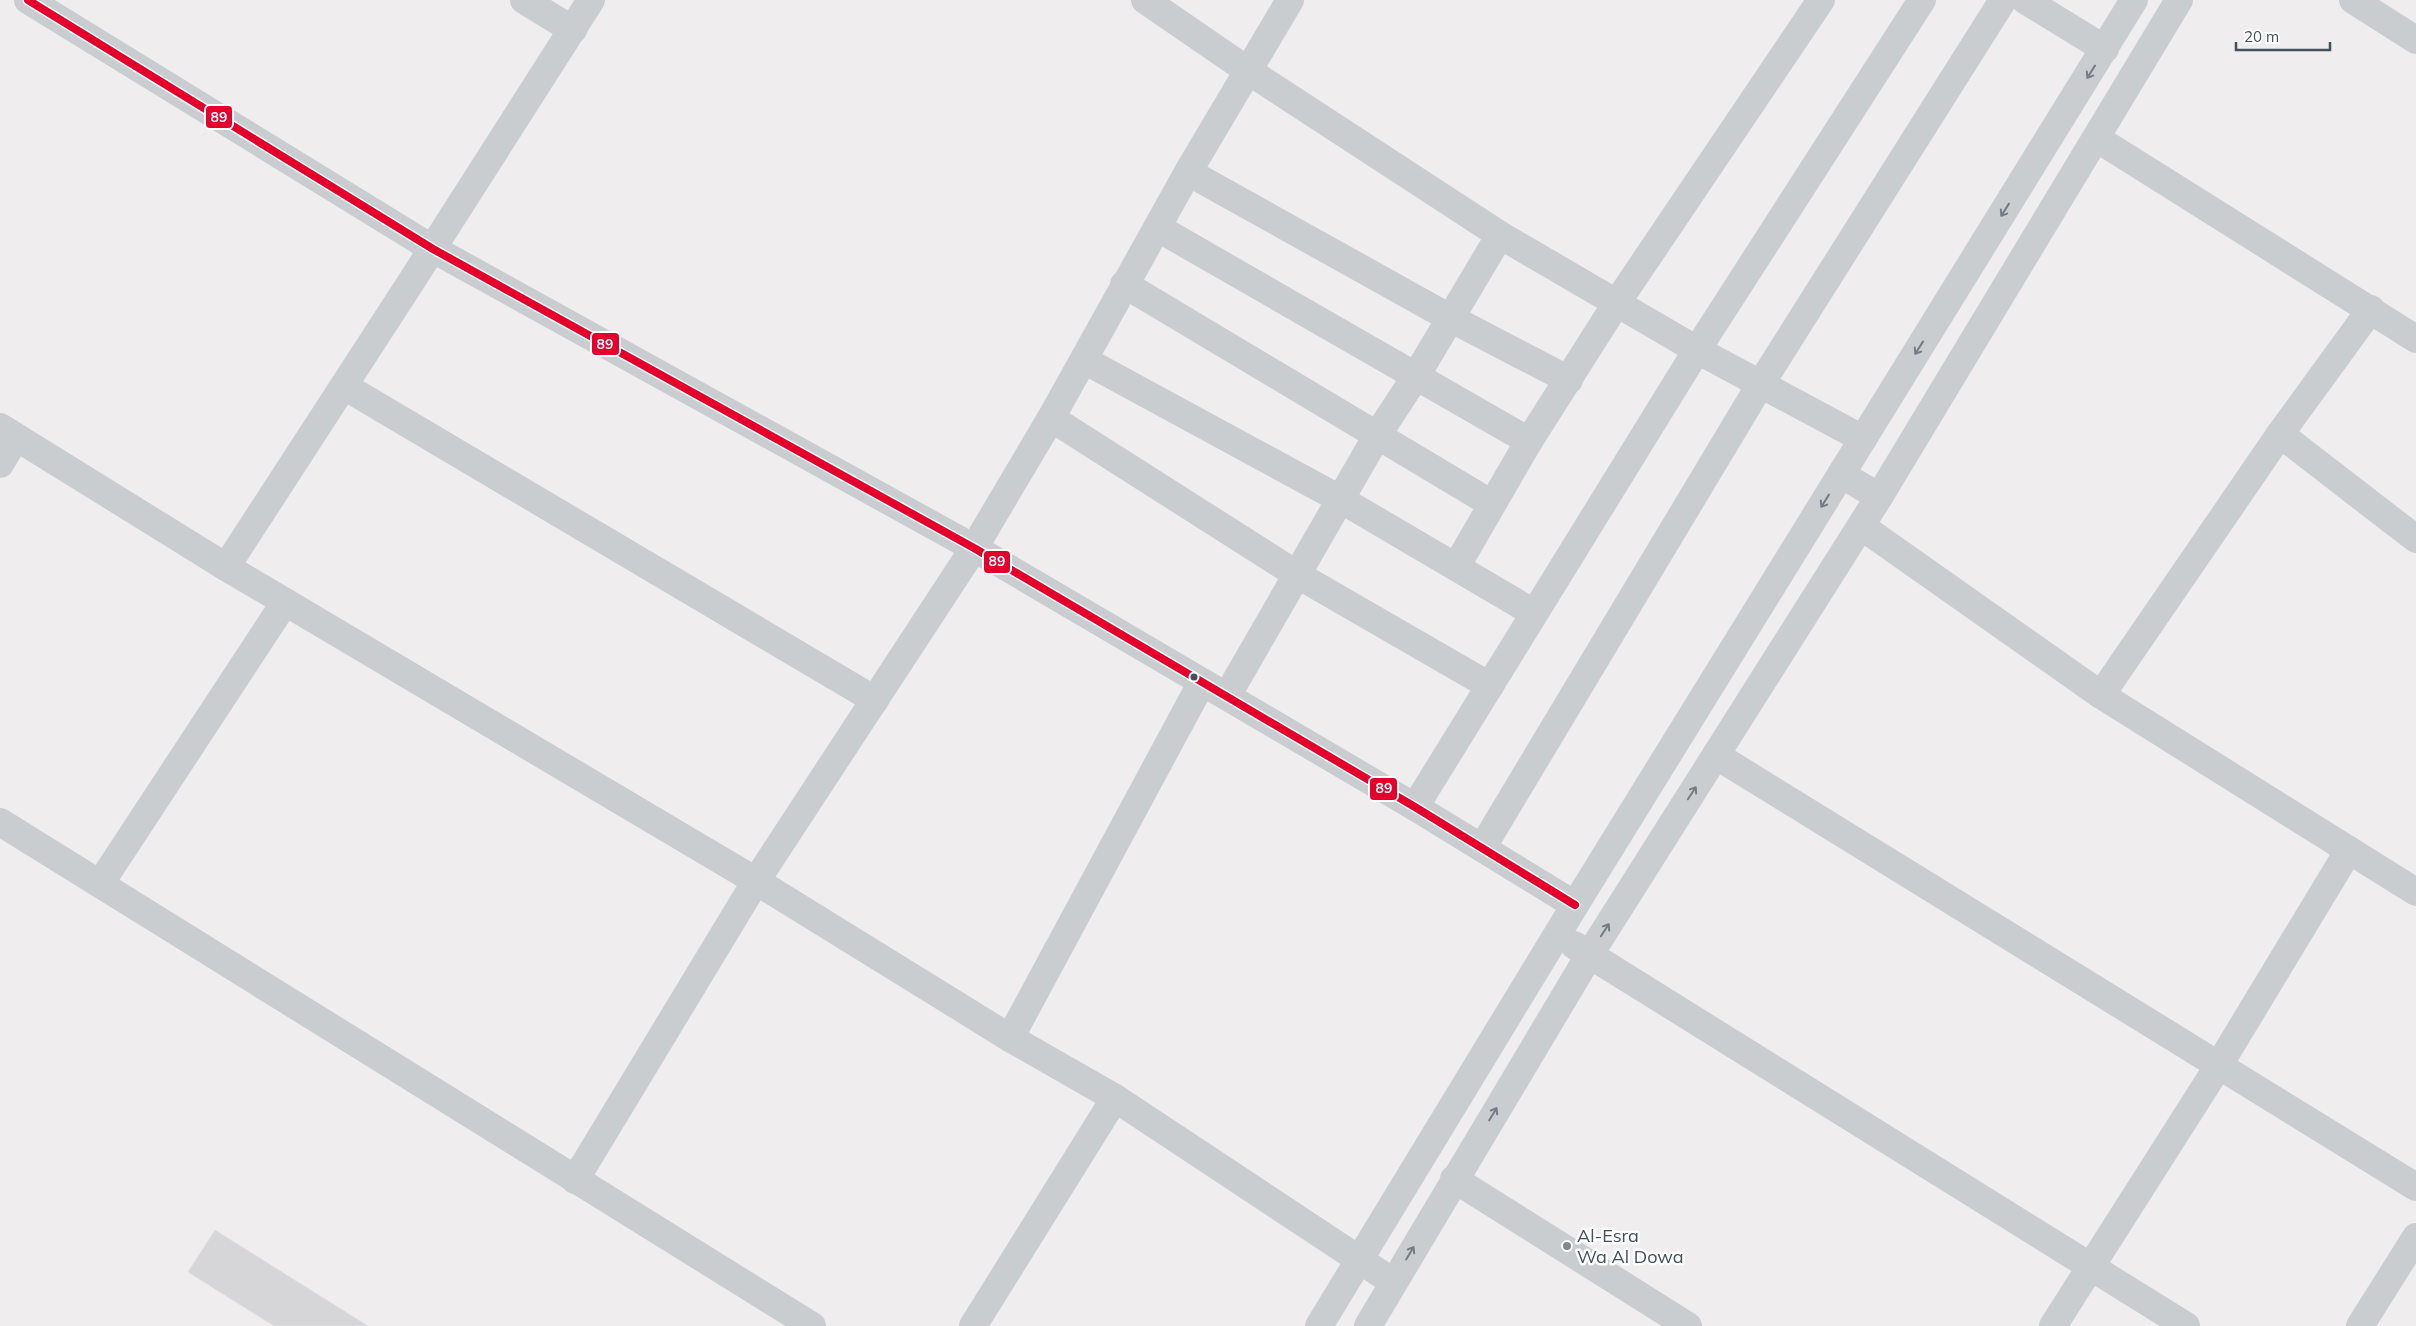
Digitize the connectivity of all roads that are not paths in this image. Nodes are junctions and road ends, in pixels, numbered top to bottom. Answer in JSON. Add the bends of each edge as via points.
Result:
{"nodes":[{"id":1,"x":28,"y":0,"type":"edge"},
{"id":2,"x":524,"y":0,"type":"edge"},
{"id":3,"x":591,"y":0,"type":"edge"},
{"id":4,"x":1144,"y":0,"type":"edge"},
{"id":5,"x":1290,"y":0,"type":"edge"},
{"id":6,"x":1821,"y":0,"type":"edge"},
{"id":7,"x":1922,"y":0,"type":"edge"},
{"id":8,"x":2003,"y":0,"type":"edge"},
{"id":9,"x":2026,"y":0,"type":"edge"},
{"id":10,"x":2134,"y":0,"type":"edge"},
{"id":11,"x":2179,"y":0,"type":"edge"},
{"id":12,"x":2352,"y":0,"type":"edge"},
{"id":13,"x":573,"y":30,"type":"junction"},
{"id":14,"x":2416,"y":40,"type":"edge"},
{"id":15,"x":2105,"y":49,"type":"junction"},
{"id":16,"x":1247,"y":70,"type":"junction"},
{"id":17,"x":2096,"y":138,"type":"junction"},
{"id":18,"x":1188,"y":172,"type":"junction"},
{"id":19,"x":1158,"y":228,"type":"junction"},
{"id":20,"x":1500,"y":235,"type":"junction"},
{"id":21,"x":433,"y":249,"type":"junction"},
{"id":22,"x":1124,"y":284,"type":"junction"},
{"id":23,"x":1616,"y":304,"type":"junction"},
{"id":24,"x":2371,"y":309,"type":"junction"},
{"id":25,"x":1450,"y":318,"type":"junction"},
{"id":26,"x":2416,"y":339,"type":"edge"},
{"id":27,"x":1697,"y":350,"type":"junction"},
{"id":28,"x":1084,"y":360,"type":"junction"},
{"id":29,"x":1416,"y":376,"type":"junction"},
{"id":30,"x":1568,"y":380,"type":"junction"},
{"id":31,"x":1760,"y":385,"type":"junction"},
{"id":32,"x":344,"y":386,"type":"junction"},
{"id":33,"x":1051,"y":418,"type":"junction"},
{"id":34,"x":8,"y":432,"type":"edge"},
{"id":35,"x":1378,"y":434,"type":"junction"},
{"id":36,"x":2280,"y":434,"type":"junction"},
{"id":37,"x":1863,"y":439,"type":"junction"},
{"id":38,"x":1529,"y":441,"type":"junction"},
{"id":39,"x":0,"y":464,"type":"edge"},
{"id":40,"x":1841,"y":474,"type":"junction"},
{"id":41,"x":1879,"y":497,"type":"junction"},
{"id":42,"x":1340,"y":499,"type":"junction"},
{"id":43,"x":1492,"y":504,"type":"junction"},
{"id":44,"x":1861,"y":526,"type":"junction"},
{"id":45,"x":2416,"y":539,"type":"edge"},
{"id":46,"x":974,"y":548,"type":"junction"},
{"id":47,"x":226,"y":567,"type":"junction"},
{"id":48,"x":1456,"y":567,"type":"junction"},
{"id":49,"x":1296,"y":574,"type":"junction"},
{"id":50,"x":284,"y":602,"type":"junction"},
{"id":51,"x":1534,"y":613,"type":"junction"},
{"id":52,"x":1202,"y":682,"type":"junction"},
{"id":53,"x":1490,"y":686,"type":"junction"},
{"id":54,"x":2101,"y":695,"type":"junction"},
{"id":55,"x":1227,"y":696,"type":"junction"},
{"id":56,"x":875,"y":700,"type":"junction"},
{"id":57,"x":1717,"y":756,"type":"junction"},
{"id":58,"x":1415,"y":807,"type":"junction"},
{"id":59,"x":0,"y":822,"type":"edge"},
{"id":60,"x":1482,"y":848,"type":"junction"},
{"id":61,"x":2349,"y":850,"type":"junction"},
{"id":62,"x":756,"y":881,"type":"junction"},
{"id":63,"x":100,"y":884,"type":"junction"},
{"id":64,"x":2416,"y":892,"type":"edge"},
{"id":65,"x":1575,"y":905,"type":"junction"},
{"id":66,"x":1556,"y":935,"type":"junction"},
{"id":67,"x":1590,"y":954,"type":"junction"},
{"id":68,"x":1010,"y":1038,"type":"junction"},
{"id":69,"x":2219,"y":1065,"type":"junction"},
{"id":70,"x":1115,"y":1098,"type":"junction"},
{"id":71,"x":1454,"y":1179,"type":"junction"},
{"id":72,"x":575,"y":1180,"type":"junction"},
{"id":73,"x":2416,"y":1187,"type":"edge"},
{"id":74,"x":2416,"y":1237,"type":"edge"},
{"id":75,"x":1359,"y":1258,"type":"junction"},
{"id":76,"x":2091,"y":1266,"type":"junction"},
{"id":77,"x":1393,"y":1282,"type":"junction"},
{"id":78,"x":812,"y":1326,"type":"edge"},
{"id":79,"x":973,"y":1326,"type":"edge"},
{"id":80,"x":1319,"y":1326,"type":"edge"},
{"id":81,"x":1368,"y":1326,"type":"edge"},
{"id":82,"x":1688,"y":1326,"type":"edge"},
{"id":83,"x":2053,"y":1326,"type":"edge"},
{"id":84,"x":2186,"y":1326,"type":"edge"},
{"id":85,"x":2360,"y":1326,"type":"edge"}],
"edges":[{"from":1,"to":21,"type":"street"},
{"from":2,"to":13,"type":"street"},
{"from":3,"to":13,"type":"street"},
{"from":4,"to":16,"type":"street"},
{"from":5,"to":16,"type":"street"},
{"from":6,"to":23,"type":"street"},
{"from":7,"to":27,"type":"street"},
{"from":8,"to":31,"type":"street"},
{"from":9,"to":15,"type":"street"},
{"from":10,"to":15,"type":"street"},
{"from":11,"to":17,"type":"street"},
{"from":12,"to":14,"type":"street"},
{"from":13,"to":21,"type":"street"},
{"from":15,"to":37,"type":"street","one_way":true},
{"from":16,"to":18,"type":"street"},
{"from":16,"to":20,"type":"street"},
{"from":17,"to":24,"type":"street"},
{"from":17,"to":41,"type":"street"},
{"from":18,"to":19,"type":"street"},
{"from":18,"to":25,"type":"street"},
{"from":19,"to":22,"type":"street"},
{"from":19,"to":29,"type":"street"},
{"from":20,"to":23,"type":"street"},
{"from":20,"to":25,"type":"street"},
{"from":21,"to":32,"type":"street"},
{"from":21,"to":46,"type":"street"},
{"from":22,"to":28,"type":"street"},
{"from":22,"to":35,"type":"street"},
{"from":23,"to":27,"type":"street"},
{"from":23,"to":30,"type":"street"},
{"from":24,"to":26,"type":"street"},
{"from":24,"to":36,"type":"street"},
{"from":25,"to":29,"type":"street"},
{"from":25,"to":30,"type":"street"},
{"from":27,"to":31,"type":"street"},
{"from":27,"to":51,"type":"street"},
{"from":28,"to":33,"type":"street"},
{"from":28,"to":42,"type":"street"},
{"from":29,"to":35,"type":"street"},
{"from":29,"to":38,"type":"street"},
{"from":30,"to":38,"type":"street"},
{"from":31,"to":37,"type":"street"},
{"from":31,"to":60,"type":"street"},
{"from":32,"to":47,"type":"street"},
{"from":32,"to":56,"type":"street"},
{"from":33,"to":46,"type":"street"},
{"from":33,"to":49,"type":"street"},
{"from":34,"to":39,"type":"street"},
{"from":34,"to":47,"type":"street"},
{"from":35,"to":42,"type":"street"},
{"from":35,"to":43,"type":"street"},
{"from":36,"to":45,"type":"street"},
{"from":36,"to":54,"type":"street"},
{"from":37,"to":40,"type":"street"},
{"from":38,"to":43,"type":"street"},
{"from":40,"to":41,"type":"street"},
{"from":40,"to":65,"type":"street","one_way":true},
{"from":41,"to":44,"type":"street"},
{"from":42,"to":48,"type":"street"},
{"from":42,"to":49,"type":"street"},
{"from":43,"to":48,"type":"street"},
{"from":44,"to":54,"type":"street"},
{"from":44,"to":57,"type":"street"},
{"from":46,"to":52,"type":"street"},
{"from":46,"to":56,"type":"street"},
{"from":47,"to":50,"type":"street"},
{"from":48,"to":51,"type":"street"},
{"from":49,"to":53,"type":"street"},
{"from":49,"to":55,"type":"street"},
{"from":50,"to":62,"type":"street"},
{"from":50,"to":63,"type":"street"},
{"from":51,"to":53,"type":"street"},
{"from":52,"to":55,"type":"street"},
{"from":52,"to":68,"type":"street"},
{"from":53,"to":58,"type":"street"},
{"from":54,"to":61,"type":"street"},
{"from":55,"to":58,"type":"street"},
{"from":56,"to":62,"type":"street"},
{"from":67,"to":57,"type":"street","one_way":true},
{"from":57,"to":69,"type":"street"},
{"from":58,"to":60,"type":"street"},
{"from":59,"to":63,"type":"street"},
{"from":60,"to":65,"type":"street"},
{"from":61,"to":64,"type":"street"},
{"from":61,"to":69,"type":"street"},
{"from":62,"to":68,"type":"street"},
{"from":62,"to":72,"type":"street"},
{"from":63,"to":72,"type":"street"},
{"from":65,"to":66,"type":"street"},
{"from":66,"to":67,"type":"street"},
{"from":66,"to":75,"type":"street"},
{"from":71,"to":67,"type":"street","one_way":true},
{"from":67,"to":76,"type":"street"},
{"from":68,"to":70,"type":"street"},
{"from":69,"to":73,"type":"street"},
{"from":69,"to":76,"type":"street"},
{"from":70,"to":75,"type":"street"},
{"from":70,"to":79,"type":"street"},
{"from":77,"to":71,"type":"street","one_way":true},
{"from":71,"to":82,"type":"street"},
{"from":72,"to":78,"type":"street"},
{"from":74,"to":85,"type":"street"},
{"from":75,"to":77,"type":"street"},
{"from":75,"to":80,"type":"street"},
{"from":76,"to":83,"type":"street"},
{"from":76,"to":84,"type":"street"},
{"from":77,"to":81,"type":"street"}]}
